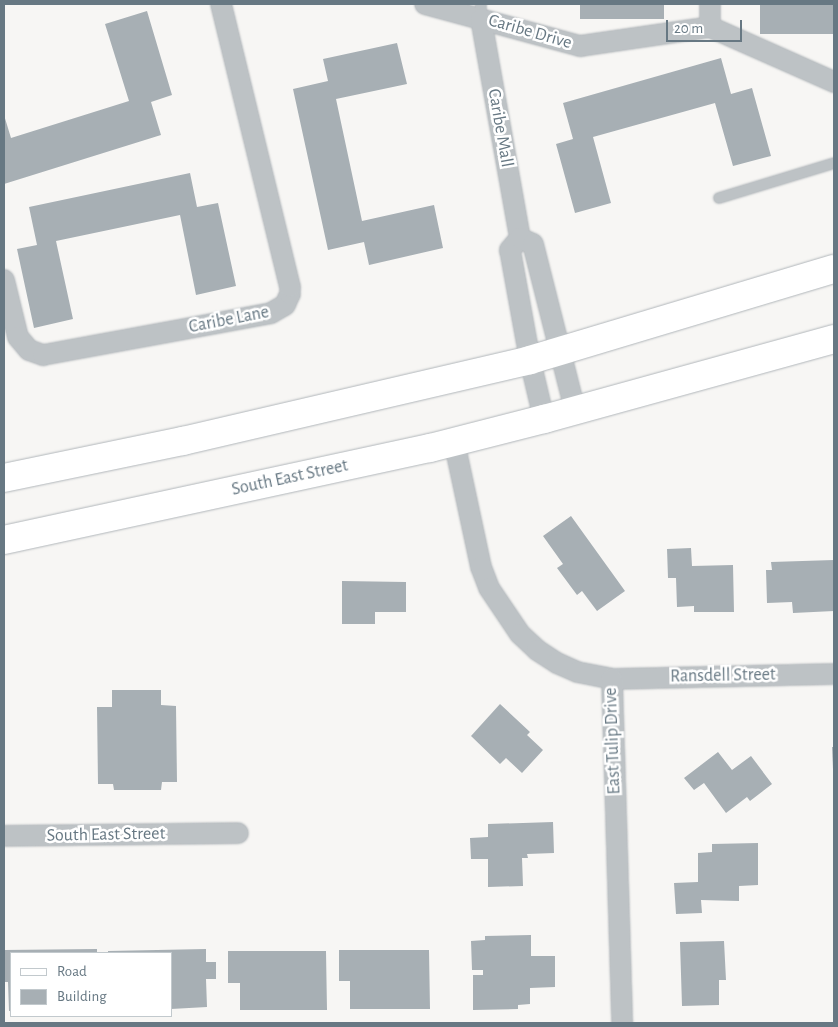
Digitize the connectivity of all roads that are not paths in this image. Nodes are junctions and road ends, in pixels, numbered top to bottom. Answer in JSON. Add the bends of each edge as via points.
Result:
{"nodes":[{"id":1,"x":221,"y":4,"type":"edge"},
{"id":2,"x":425,"y":4,"type":"edge"},
{"id":3,"x":710,"y":4,"type":"edge"},
{"id":4,"x":481,"y":11,"type":"edge"},
{"id":5,"x":710,"y":27,"type":"junction"},
{"id":6,"x":834,"y":82,"type":"edge"},
{"id":7,"x":834,"y":163,"type":"edge"},
{"id":8,"x":719,"y":198,"type":"dead end"},
{"id":9,"x":520,"y":238,"type":"junction"},
{"id":10,"x":834,"y":268,"type":"edge"},
{"id":11,"x":4,"y":280,"type":"edge"},
{"id":12,"x":834,"y":339,"type":"edge"},
{"id":13,"x":545,"y":355,"type":"junction"},
{"id":14,"x":575,"y":410,"type":"junction"},
{"id":15,"x":544,"y":419,"type":"junction"},
{"id":16,"x":454,"y":441,"type":"junction"},
{"id":17,"x":4,"y":478,"type":"edge"},
{"id":18,"x":4,"y":540,"type":"edge"},
{"id":19,"x":834,"y":674,"type":"edge"},
{"id":20,"x":612,"y":679,"type":"junction"},
{"id":21,"x":238,"y":833,"type":"dead end"},
{"id":22,"x":4,"y":836,"type":"edge"},
{"id":23,"x":622,"y":1023,"type":"edge"}],
"edges":[{"from":1,"to":11,"type":"street","name":"Caribe Lane","via":[[290,287],[285,305],[271,313],[43,355],[29,350],[18,337]]},
{"from":2,"to":4,"type":"street","name":"Caribe Drive"},
{"from":3,"to":5,"type":"street"},
{"from":4,"to":5,"type":"street","name":"Caribe Drive","via":[[580,46]]},
{"from":4,"to":9,"type":"street","name":"Caribe Mall"},
{"from":5,"to":6,"type":"street"},
{"from":7,"to":8,"type":"lane"},
{"from":9,"to":13,"type":"street","via":[[533,244]]},
{"from":9,"to":13,"type":"street","via":[[510,250]]},
{"from":10,"to":13,"type":"main road"},
{"from":12,"to":14,"type":"main road","name":"South East Street"},
{"from":13,"to":14,"type":"street"},
{"from":13,"to":15,"type":"street"},
{"from":13,"to":17,"type":"main road","via":[[192,439]]},
{"from":14,"to":15,"type":"main road","name":"South East Street"},
{"from":15,"to":16,"type":"main road","name":"South East Street"},
{"from":16,"to":18,"type":"main road","name":"South East Street"},
{"from":16,"to":20,"type":"street","name":"East Tulip Drive","via":[[481,567],[489,588],[512,625],[556,663],[578,672]]},
{"from":19,"to":20,"type":"street","name":"Ransdell Street"},
{"from":20,"to":23,"type":"street","name":"East Tulip Drive"},
{"from":21,"to":22,"type":"street","name":"South East Street"}]}
